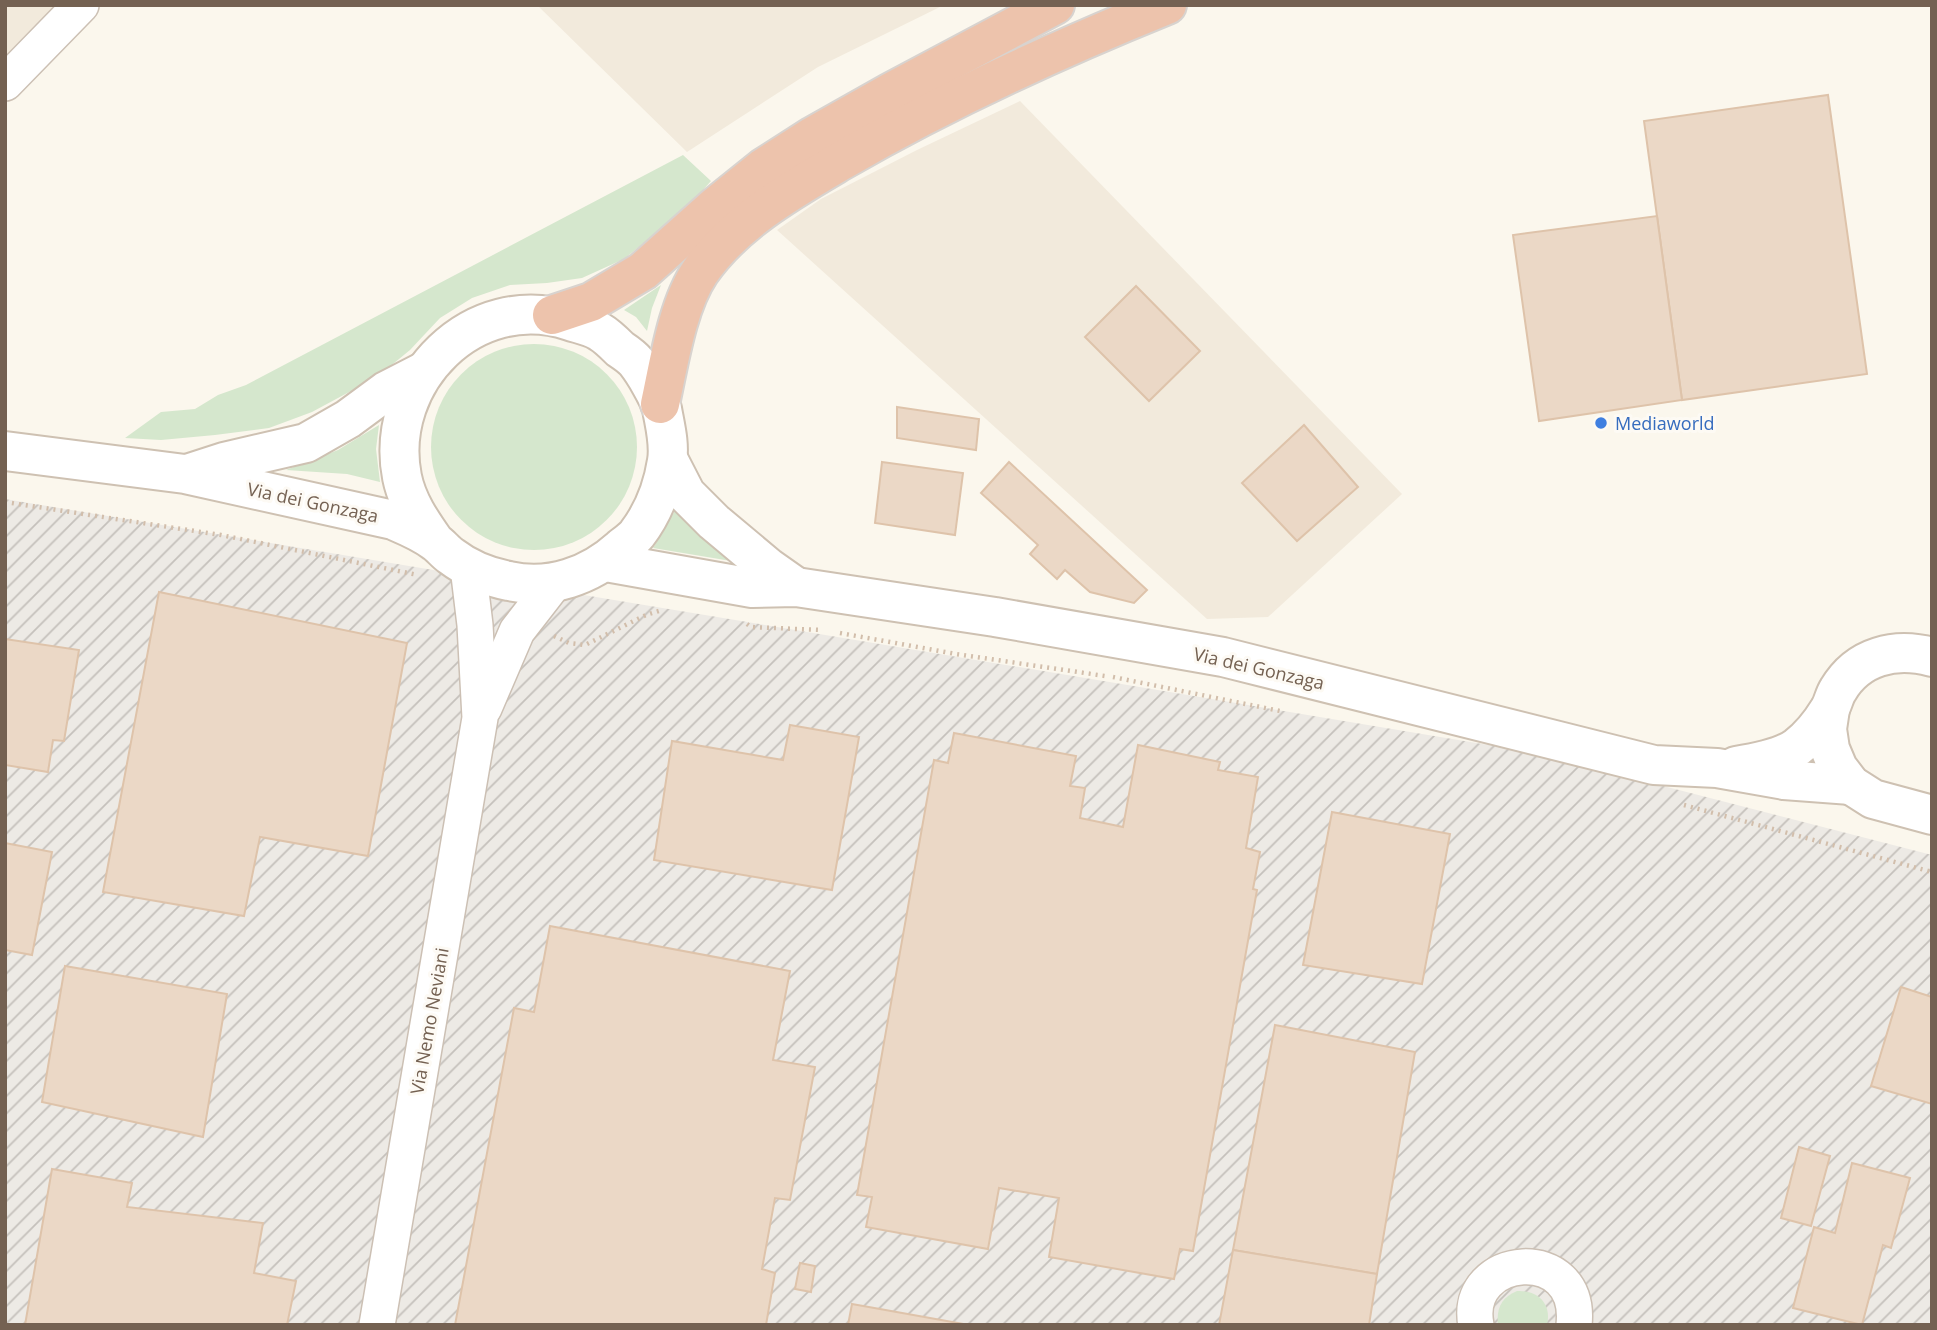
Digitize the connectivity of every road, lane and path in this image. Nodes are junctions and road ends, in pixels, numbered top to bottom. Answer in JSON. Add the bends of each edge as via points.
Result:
{"nodes":[{"id":1,"x":81,"y":5,"type":"edge"},
{"id":2,"x":1055,"y":5,"type":"edge"},
{"id":3,"x":1167,"y":5,"type":"edge"},
{"id":4,"x":5,"y":83,"type":"edge"},
{"id":5,"x":552,"y":315,"type":"junction"},
{"id":6,"x":423,"y":372,"type":"junction"},
{"id":7,"x":660,"y":404,"type":"junction"},
{"id":8,"x":12,"y":450,"type":"edge"},
{"id":9,"x":667,"y":459,"type":"junction"},
{"id":10,"x":185,"y":474,"type":"junction"},
{"id":11,"x":5,"y":502,"type":"edge"},
{"id":12,"x":433,"y":559,"type":"junction"},
{"id":13,"x":606,"y":562,"type":"junction"},
{"id":14,"x":468,"y":567,"type":"junction"},
{"id":15,"x":555,"y":582,"type":"junction"},
{"id":16,"x":796,"y":587,"type":"junction"},
{"id":17,"x":670,"y":607,"type":"dead end"},
{"id":18,"x":742,"y":621,"type":"dead end"},
{"id":19,"x":823,"y":630,"type":"dead end"},
{"id":20,"x":517,"y":631,"type":"junction"},
{"id":21,"x":836,"y":632,"type":"dead end"},
{"id":22,"x":1932,"y":657,"type":"edge"},
{"id":23,"x":1830,"y":709,"type":"junction"},
{"id":24,"x":1288,"y":713,"type":"dead end"},
{"id":25,"x":480,"y":718,"type":"junction"},
{"id":26,"x":1717,"y":768,"type":"junction"},
{"id":27,"x":1851,"y":785,"type":"junction"},
{"id":28,"x":1683,"y":805,"type":"dead end"},
{"id":29,"x":1921,"y":808,"type":"edge"},
{"id":30,"x":1932,"y":872,"type":"edge"},
{"id":31,"x":377,"y":1325,"type":"edge"},
{"id":32,"x":1476,"y":1325,"type":"edge"},
{"id":33,"x":1574,"y":1325,"type":"edge"}],
"edges":[{"from":1,"to":4,"type":"street"},
{"from":2,"to":5,"type":"highway","via":[[813,136],[716,205],[643,271],[591,302]]},
{"from":3,"to":7,"type":"highway","via":[[895,130],[805,182],[738,229],[699,274],[681,312]]},
{"from":5,"to":6,"type":"main road","name":"Via dei Gonzaga","via":[[515,315],[479,325],[448,345]]},
{"from":5,"to":7,"type":"main road","name":"Via dei Gonzaga","via":[[598,330],[636,361]]},
{"from":6,"to":10,"type":"main road","name":"Via dei Gonzaga","via":[[306,443]]},
{"from":6,"to":12,"type":"main road","name":"Via dei Gonzaga","via":[[406,405],[399,441],[402,477]]},
{"from":7,"to":9,"type":"main road","name":"Via dei Gonzaga","via":[[667,431]]},
{"from":8,"to":10,"type":"main road","name":"Via dei Gonzaga"},
{"from":9,"to":13,"type":"main road","name":"Via dei Gonzaga","via":[[658,499],[637,535]]},
{"from":9,"to":16,"type":"main road","name":"Via dei Gonzaga","via":[[686,494],[714,522]]},
{"from":10,"to":12,"type":"main road","name":"Via dei Gonzaga","via":[[393,520],[415,529]]},
{"from":11,"to":12,"type":"path","via":[[221,535]]},
{"from":12,"to":14,"type":"main road","name":"Via dei Gonzaga","via":[[450,556]]},
{"from":13,"to":15,"type":"main road","name":"Via dei Gonzaga"},
{"from":13,"to":16,"type":"main road","name":"Via dei Gonzaga","via":[[752,588]]},
{"from":14,"to":15,"type":"main road","name":"Via dei Gonzaga","via":[[510,582]]},
{"from":14,"to":25,"type":"street","name":"Via Nemo Neviani"},
{"from":15,"to":20,"type":"street","name":"Via Nemo Neviani"},
{"from":16,"to":26,"type":"main road","name":"Via dei Gonzaga","via":[[1223,657],[1654,765]]},
{"from":17,"to":20,"type":"path","via":[[584,645],[544,631]]},
{"from":18,"to":19,"type":"path","via":[[751,627]]},
{"from":20,"to":25,"type":"street","name":"Via Nemo Neviani"},
{"from":21,"to":24,"type":"path","via":[[1110,677]]},
{"from":22,"to":23,"type":"main road","name":"Via dei Gonzaga","via":[[1897,652],[1862,664],[1837,691]]},
{"from":23,"to":26,"type":"main road","name":"Via dei Gonzaga","via":[[1795,749],[1760,762]]},
{"from":23,"to":27,"type":"main road","name":"Via dei Gonzaga","via":[[1830,749]]},
{"from":25,"to":31,"type":"street","name":"Via Nemo Neviani"},
{"from":26,"to":27,"type":"main road","name":"Via dei Gonzaga"},
{"from":27,"to":29,"type":"main road","name":"Via dei Gonzaga","via":[[1873,799]]},
{"from":28,"to":30,"type":"path"},
{"from":32,"to":33,"type":"street","via":[[1477,1300],[1485,1285],[1514,1267],[1530,1266],[1561,1280],[1573,1303]]}]}
